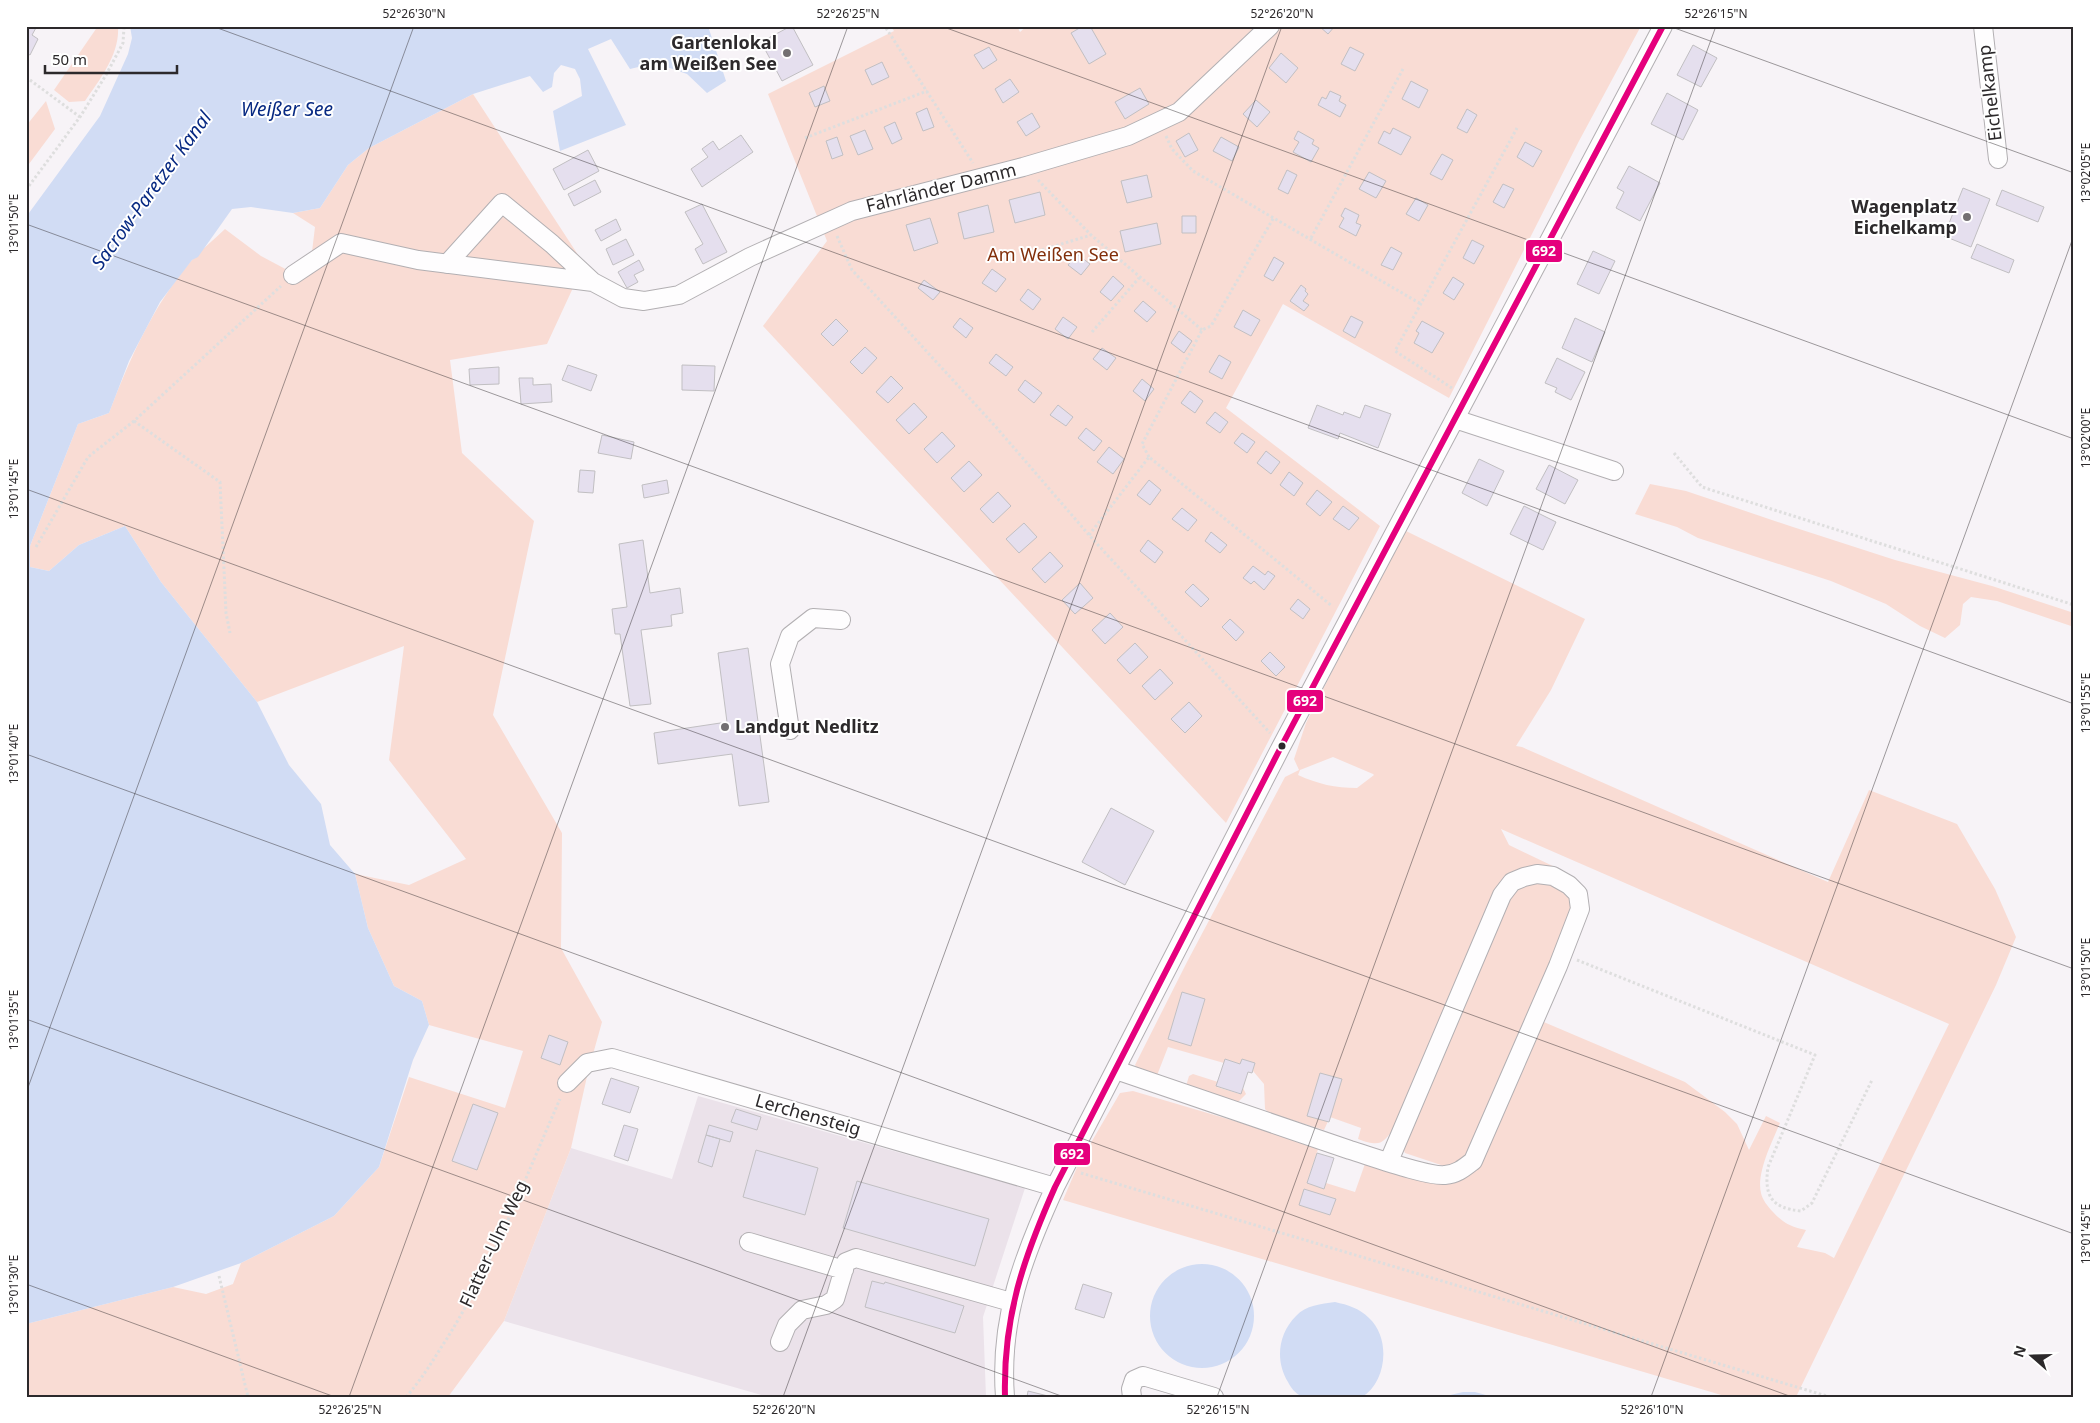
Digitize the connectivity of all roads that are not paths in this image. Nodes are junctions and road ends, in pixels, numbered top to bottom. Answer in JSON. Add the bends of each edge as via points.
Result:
{"nodes":[{"id":1,"x":1270,"y":26,"type":"edge"},
{"id":2,"x":1662,"y":26,"type":"edge"},
{"id":3,"x":1982,"y":26,"type":"edge"},
{"id":4,"x":1998,"y":159,"type":"dead end"},
{"id":5,"x":447,"y":264,"type":"junction"},
{"id":6,"x":293,"y":276,"type":"road end"},
{"id":7,"x":594,"y":282,"type":"junction"},
{"id":8,"x":1455,"y":419,"type":"junction"},
{"id":9,"x":1614,"y":471,"type":"dead end"},
{"id":10,"x":841,"y":620,"type":"dead end"},
{"id":11,"x":790,"y":730,"type":"dead end"},
{"id":12,"x":1116,"y":1070,"type":"junction"},
{"id":13,"x":567,"y":1083,"type":"road end"},
{"id":14,"x":1388,"y":1161,"type":"junction"},
{"id":15,"x":1055,"y":1187,"type":"junction"},
{"id":16,"x":749,"y":1242,"type":"dead end"},
{"id":17,"x":844,"y":1270,"type":"junction"},
{"id":18,"x":1011,"y":1302,"type":"junction"},
{"id":19,"x":780,"y":1342,"type":"dead end"},
{"id":20,"x":1005,"y":1397,"type":"edge"},
{"id":21,"x":1132,"y":1397,"type":"edge"},
{"id":22,"x":1214,"y":1397,"type":"edge"}],
"edges":[{"from":1,"to":7,"type":"street","name":"Fahrländer Damm","via":[[1179,112],[1128,136],[852,211],[750,257],[679,295],[644,301],[623,298]]},
{"from":2,"to":8,"type":"street"},
{"from":3,"to":4,"type":"street","name":"Eichelkamp"},
{"from":5,"to":6,"type":"street","name":"Fahrländer Damm","via":[[341,242]]},
{"from":5,"to":7,"type":"street","name":"Fahrländer Damm"},
{"from":5,"to":7,"type":"street","name":"Fahrländer Damm","via":[[502,203]]},
{"from":8,"to":9,"type":"street"},
{"from":8,"to":12,"type":"street"},
{"from":10,"to":11,"type":"street","via":[[813,618],[790,636],[780,664]]},
{"from":12,"to":14,"type":"street"},
{"from":12,"to":15,"type":"street"},
{"from":13,"to":15,"type":"street","name":"Lerchensteig","via":[[587,1063],[612,1058]]},
{"from":14,"to":14,"type":"street","via":[[1444,1176],[1458,1172],[1473,1161],[1580,909],[1578,894],[1569,885],[1553,876],[1537,874],[1512,882],[1502,895]]},
{"from":15,"to":18,"type":"street","via":[[1020,1269]]},
{"from":16,"to":17,"type":"street"},
{"from":17,"to":18,"type":"street","via":[[846,1262],[856,1258]]},
{"from":17,"to":19,"type":"street","via":[[835,1299],[826,1305],[802,1310],[787,1325]]},
{"from":18,"to":20,"type":"street","via":[[1005,1337]]},
{"from":21,"to":22,"type":"street","via":[[1134,1380],[1143,1376]]}]}
